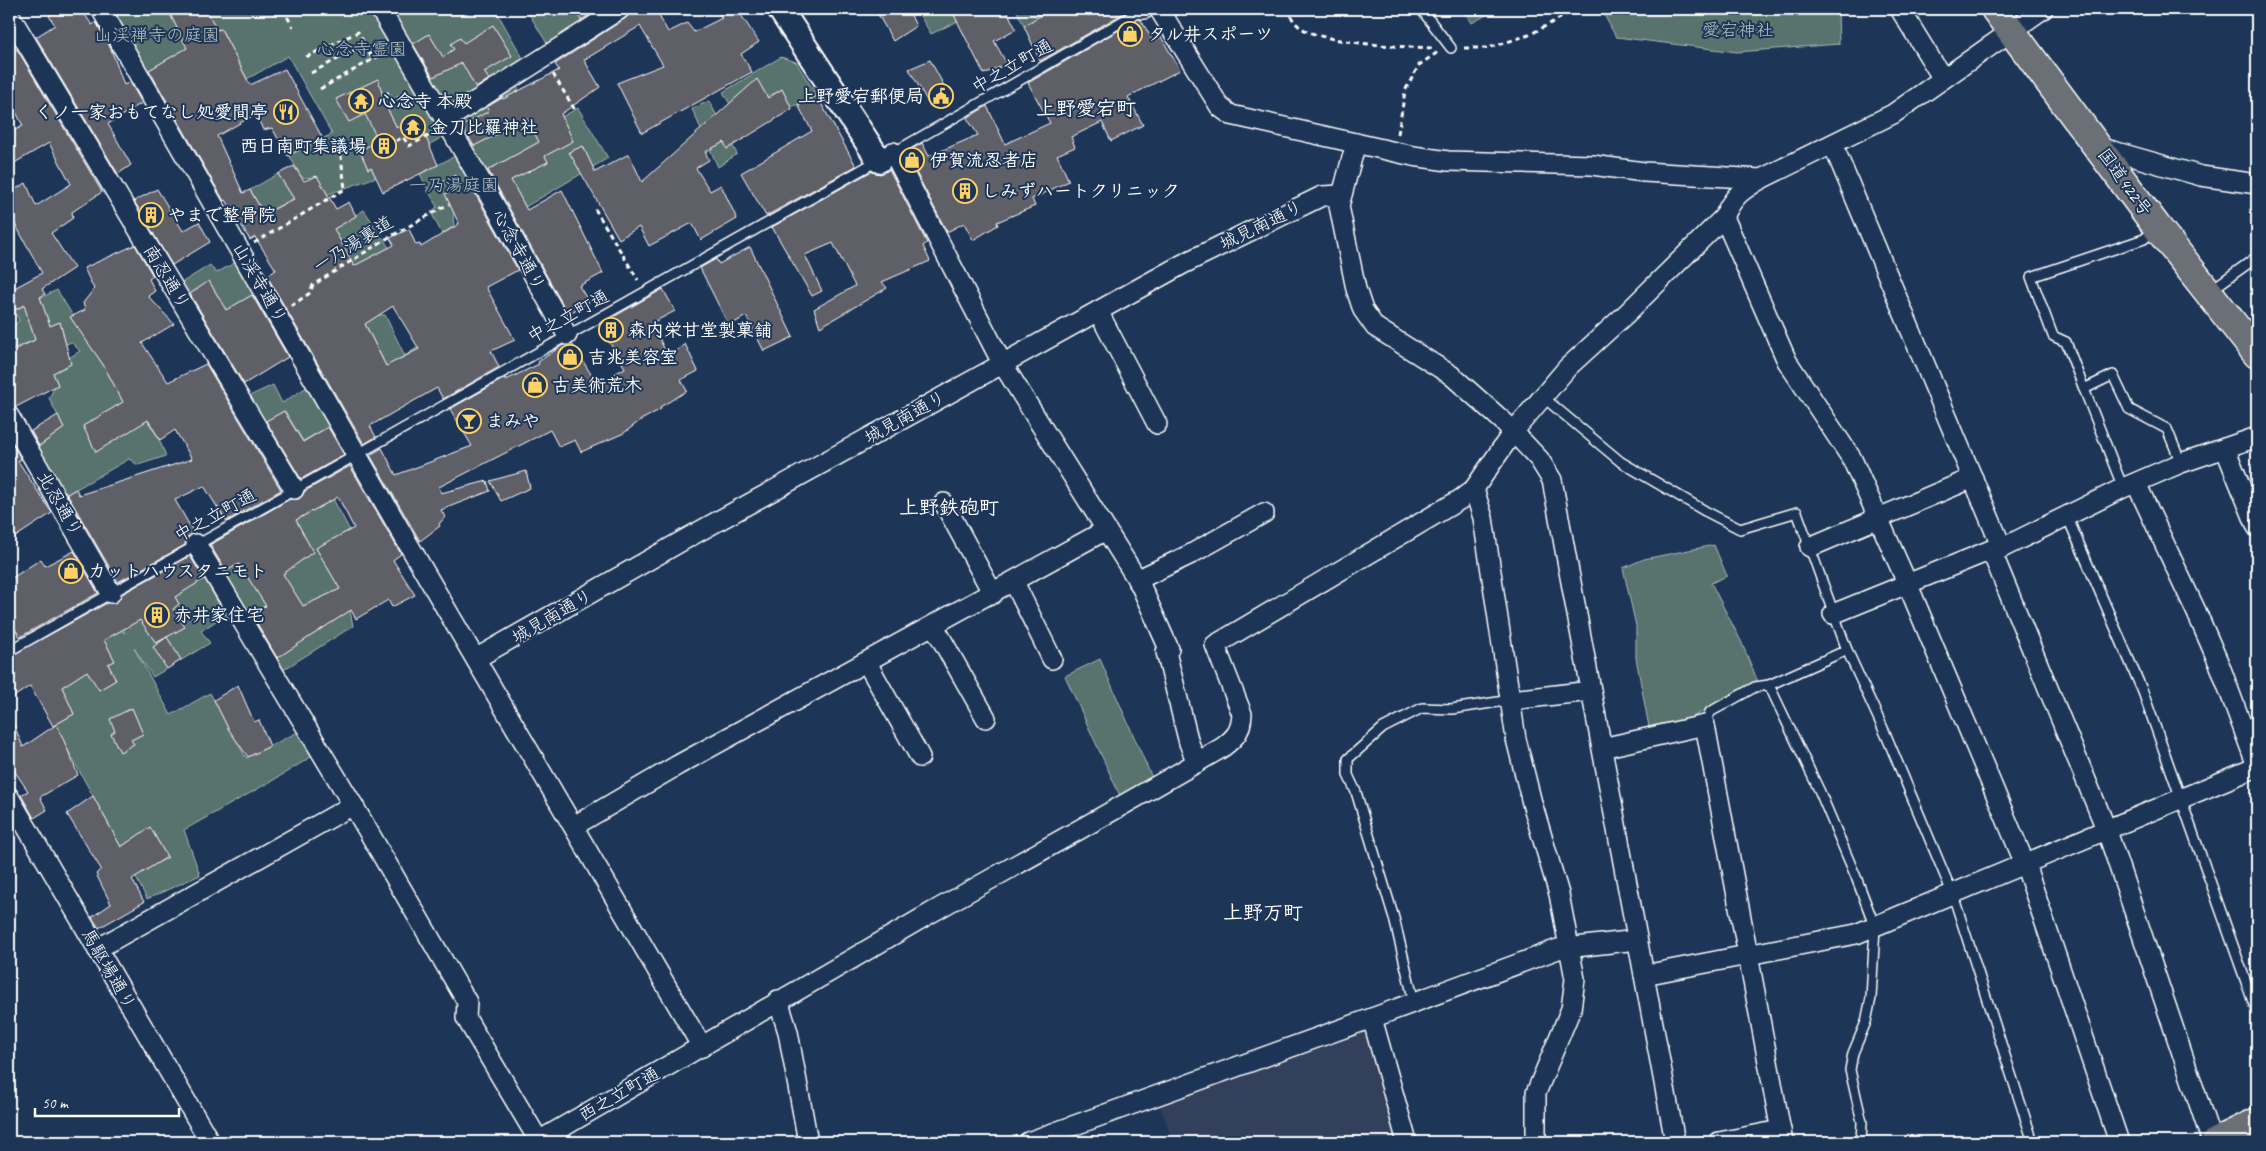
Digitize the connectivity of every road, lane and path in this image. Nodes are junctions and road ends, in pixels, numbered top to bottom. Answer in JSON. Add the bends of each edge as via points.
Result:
{"nodes":[{"id":1,"x":101,"y":9,"type":"edge"},
{"id":2,"x":138,"y":9,"type":"edge"},
{"id":3,"x":283,"y":9,"type":"edge"},
{"id":4,"x":380,"y":9,"type":"edge"},
{"id":5,"x":620,"y":9,"type":"edge"},
{"id":6,"x":780,"y":9,"type":"edge"},
{"id":7,"x":1147,"y":9,"type":"edge"},
{"id":8,"x":1421,"y":9,"type":"edge"},
{"id":9,"x":1900,"y":9,"type":"edge"},
{"id":10,"x":1995,"y":9,"type":"edge"},
{"id":11,"x":2043,"y":9,"type":"edge"},
{"id":12,"x":130,"y":13,"type":"dead end"},
{"id":13,"x":9,"y":14,"type":"edge"},
{"id":14,"x":294,"y":27,"type":"dead end"},
{"id":15,"x":2011,"y":32,"type":"junction"},
{"id":16,"x":364,"y":45,"type":"junction"},
{"id":17,"x":1451,"y":48,"type":"joint"},
{"id":18,"x":306,"y":57,"type":"dead end"},
{"id":19,"x":543,"y":58,"type":"junction"},
{"id":20,"x":393,"y":59,"type":"dead end"},
{"id":21,"x":373,"y":60,"type":"junction"},
{"id":22,"x":311,"y":73,"type":"dead end"},
{"id":23,"x":1942,"y":79,"type":"junction"},
{"id":24,"x":424,"y":83,"type":"junction"},
{"id":25,"x":320,"y":89,"type":"dead end"},
{"id":26,"x":384,"y":94,"type":"dead end"},
{"id":27,"x":575,"y":110,"type":"dead end"},
{"id":28,"x":447,"y":123,"type":"junction"},
{"id":29,"x":396,"y":141,"type":"dead end"},
{"id":30,"x":1356,"y":143,"type":"junction"},
{"id":31,"x":1833,"y":145,"type":"junction"},
{"id":32,"x":2098,"y":147,"type":"junction"},
{"id":33,"x":340,"y":148,"type":"dead end"},
{"id":34,"x":1395,"y":152,"type":"junction"},
{"id":35,"x":886,"y":156,"type":"junction"},
{"id":36,"x":472,"y":167,"type":"junction"},
{"id":37,"x":1761,"y":179,"type":"junction"},
{"id":38,"x":2257,"y":184,"type":"edge"},
{"id":39,"x":428,"y":192,"type":"dead end"},
{"id":40,"x":1341,"y":195,"type":"junction"},
{"id":41,"x":449,"y":204,"type":"dead end"},
{"id":42,"x":595,"y":209,"type":"dead end"},
{"id":43,"x":1724,"y":217,"type":"junction"},
{"id":44,"x":2157,"y":227,"type":"junction"},
{"id":45,"x":241,"y":251,"type":"junction"},
{"id":46,"x":2257,"y":256,"type":"edge"},
{"id":47,"x":2209,"y":291,"type":"junction"},
{"id":48,"x":645,"y":292,"type":"junction"},
{"id":49,"x":1098,"y":311,"type":"junction"},
{"id":50,"x":278,"y":315,"type":"junction"},
{"id":51,"x":567,"y":335,"type":"junction"},
{"id":52,"x":2257,"y":354,"type":"edge"},
{"id":53,"x":1002,"y":363,"type":"junction"},
{"id":54,"x":2084,"y":388,"type":"junction"},
{"id":55,"x":1543,"y":397,"type":"junction"},
{"id":56,"x":9,"y":416,"type":"edge"},
{"id":57,"x":1157,"y":424,"type":"dead end"},
{"id":58,"x":1513,"y":432,"type":"junction"},
{"id":59,"x":2257,"y":437,"type":"edge"},
{"id":60,"x":2226,"y":448,"type":"junction"},
{"id":61,"x":358,"y":454,"type":"junction"},
{"id":62,"x":2181,"y":462,"type":"junction"},
{"id":63,"x":1973,"y":478,"type":"junction"},
{"id":64,"x":2129,"y":485,"type":"junction"},
{"id":65,"x":294,"y":489,"type":"junction"},
{"id":66,"x":1474,"y":489,"type":"junction"},
{"id":67,"x":944,"y":503,"type":"dead end"},
{"id":68,"x":1264,"y":513,"type":"dead end"},
{"id":69,"x":2068,"y":516,"type":"junction"},
{"id":70,"x":1879,"y":518,"type":"junction"},
{"id":71,"x":2257,"y":527,"type":"edge"},
{"id":72,"x":1106,"y":530,"type":"junction"},
{"id":73,"x":196,"y":544,"type":"junction"},
{"id":74,"x":1810,"y":547,"type":"junction"},
{"id":75,"x":1996,"y":549,"type":"junction"},
{"id":76,"x":1136,"y":580,"type":"junction"},
{"id":77,"x":1014,"y":582,"type":"junction"},
{"id":78,"x":1908,"y":585,"type":"junction"},
{"id":79,"x":111,"y":593,"type":"junction"},
{"id":80,"x":992,"y":594,"type":"junction"},
{"id":81,"x":1833,"y":614,"type":"junction"},
{"id":82,"x":934,"y":626,"type":"junction"},
{"id":83,"x":1847,"y":650,"type":"junction"},
{"id":84,"x":9,"y":651,"type":"edge"},
{"id":85,"x":477,"y":658,"type":"junction"},
{"id":86,"x":1052,"y":659,"type":"dead end"},
{"id":87,"x":868,"y":663,"type":"junction"},
{"id":88,"x":1769,"y":685,"type":"junction"},
{"id":89,"x":1592,"y":691,"type":"junction"},
{"id":90,"x":1511,"y":700,"type":"junction"},
{"id":91,"x":986,"y":718,"type":"dead end"},
{"id":92,"x":1705,"y":725,"type":"junction"},
{"id":93,"x":1602,"y":748,"type":"junction"},
{"id":94,"x":920,"y":758,"type":"dead end"},
{"id":95,"x":1197,"y":763,"type":"junction"},
{"id":96,"x":2257,"y":766,"type":"edge"},
{"id":97,"x":9,"y":797,"type":"edge"},
{"id":98,"x":2182,"y":798,"type":"junction"},
{"id":99,"x":354,"y":805,"type":"junction"},
{"id":100,"x":574,"y":826,"type":"junction"},
{"id":101,"x":2107,"y":831,"type":"junction"},
{"id":102,"x":2026,"y":864,"type":"junction"},
{"id":103,"x":1953,"y":895,"type":"junction"},
{"id":104,"x":1875,"y":927,"type":"junction"},
{"id":105,"x":1637,"y":940,"type":"junction"},
{"id":106,"x":1570,"y":947,"type":"junction"},
{"id":107,"x":97,"y":949,"type":"junction"},
{"id":108,"x":1748,"y":955,"type":"junction"},
{"id":109,"x":1644,"y":975,"type":"junction"},
{"id":110,"x":778,"y":1000,"type":"junction"},
{"id":111,"x":1414,"y":1002,"type":"junction"},
{"id":112,"x":2257,"y":1012,"type":"edge"},
{"id":113,"x":1372,"y":1018,"type":"junction"},
{"id":114,"x":702,"y":1047,"type":"junction"},
{"id":115,"x":2257,"y":1122,"type":"edge"},
{"id":116,"x":1782,"y":1136,"type":"edge"},
{"id":117,"x":210,"y":1142,"type":"edge"},
{"id":118,"x":538,"y":1142,"type":"edge"},
{"id":119,"x":808,"y":1142,"type":"edge"},
{"id":120,"x":1028,"y":1142,"type":"edge"},
{"id":121,"x":1407,"y":1142,"type":"edge"},
{"id":122,"x":1536,"y":1142,"type":"edge"},
{"id":123,"x":1675,"y":1142,"type":"edge"},
{"id":124,"x":1719,"y":1142,"type":"edge"},
{"id":125,"x":1861,"y":1142,"type":"edge"},
{"id":126,"x":2033,"y":1142,"type":"edge"},
{"id":127,"x":2119,"y":1142,"type":"edge"},
{"id":128,"x":2214,"y":1142,"type":"edge"}],
"edges":[{"from":1,"to":45,"type":"street","name":"山渓寺通り"},
{"from":2,"to":12,"type":"path"},
{"from":3,"to":14,"type":"path"},
{"from":4,"to":24,"type":"street","name":"心念寺通り"},
{"from":5,"to":19,"type":"street"},
{"from":6,"to":35,"type":"street"},
{"from":7,"to":30,"type":"street","via":[[1220,107],[1231,115]]},
{"from":7,"to":35,"type":"lane","name":"中之立町通"},
{"from":8,"to":17,"type":"lane"},
{"from":9,"to":23,"type":"street"},
{"from":10,"to":15,"type":"highway","name":"国道422号"},
{"from":11,"to":15,"type":"street"},
{"from":13,"to":65,"type":"street","name":"南忍通り"},
{"from":15,"to":23,"type":"street"},
{"from":15,"to":32,"type":"highway","name":"国道422号"},
{"from":16,"to":18,"type":"path","via":[[358,32]]},
{"from":16,"to":21,"type":"path"},
{"from":16,"to":22,"type":"path"},
{"from":17,"to":34,"type":"path","via":[[1438,52],[1419,65],[1406,91]]},
{"from":19,"to":27,"type":"path"},
{"from":19,"to":28,"type":"street"},
{"from":20,"to":21,"type":"path","via":[[388,51]]},
{"from":21,"to":25,"type":"path"},
{"from":23,"to":31,"type":"street","via":[[1893,114]]},
{"from":24,"to":26,"type":"path","via":[[393,101],[388,93]]},
{"from":24,"to":28,"type":"street","name":"心念寺通り"},
{"from":28,"to":29,"type":"path","via":[[409,146],[403,137]]},
{"from":28,"to":36,"type":"street","name":"心念寺通り"},
{"from":30,"to":34,"type":"street"},
{"from":30,"to":40,"type":"street"},
{"from":31,"to":37,"type":"street"},
{"from":31,"to":63,"type":"street"},
{"from":32,"to":38,"type":"street","via":[[2201,176]]},
{"from":32,"to":44,"type":"highway","name":"国道422号"},
{"from":33,"to":45,"type":"path","via":[[346,189]]},
{"from":34,"to":37,"type":"street","via":[[1448,161],[1592,165],[1644,172]]},
{"from":35,"to":48,"type":"lane","name":"中之立町通"},
{"from":35,"to":53,"type":"street"},
{"from":36,"to":39,"type":"path"},
{"from":36,"to":51,"type":"street","name":"心念寺通り"},
{"from":37,"to":43,"type":"street","via":[[1740,191]]},
{"from":40,"to":49,"type":"street","name":"城見南通り","via":[[1322,196],[1182,264]]},
{"from":40,"to":58,"type":"street","via":[[1339,206],[1356,289],[1363,310],[1375,327],[1451,375]]},
{"from":41,"to":50,"type":"path","name":"一乃湯裏道","via":[[313,285],[310,293]]},
{"from":42,"to":48,"type":"path"},
{"from":43,"to":55,"type":"street","via":[[1568,367]]},
{"from":43,"to":70,"type":"street","via":[[1787,361],[1852,459]]},
{"from":44,"to":47,"type":"highway","name":"国道422号"},
{"from":44,"to":54,"type":"lane","via":[[2144,239],[2032,277],[2053,336],[2066,342]]},
{"from":45,"to":50,"type":"street","name":"山渓寺通り"},
{"from":46,"to":47,"type":"lane"},
{"from":47,"to":52,"type":"highway","name":"国道422号"},
{"from":48,"to":51,"type":"lane","name":"中之立町通"},
{"from":49,"to":53,"type":"street","name":"城見南通り"},
{"from":49,"to":57,"type":"street"},
{"from":50,"to":61,"type":"street","name":"山渓寺通り"},
{"from":51,"to":61,"type":"lane","name":"中之立町通"},
{"from":53,"to":72,"type":"street"},
{"from":53,"to":85,"type":"street","name":"城見南通り"},
{"from":54,"to":62,"type":"lane","via":[[2113,375],[2129,409],[2167,429]]},
{"from":54,"to":64,"type":"lane"},
{"from":55,"to":58,"type":"street"},
{"from":55,"to":74,"type":"lane","via":[[1621,462],[1740,529],[1797,512]]},
{"from":56,"to":79,"type":"street","name":"北忍通り"},
{"from":58,"to":66,"type":"street"},
{"from":58,"to":89,"type":"street","via":[[1539,459],[1552,480]]},
{"from":59,"to":60,"type":"street"},
{"from":60,"to":62,"type":"street"},
{"from":60,"to":71,"type":"street"},
{"from":61,"to":65,"type":"lane","name":"中之立町通"},
{"from":61,"to":85,"type":"street","name":"山渓寺通り"},
{"from":62,"to":64,"type":"street"},
{"from":63,"to":70,"type":"street"},
{"from":63,"to":75,"type":"street"},
{"from":64,"to":69,"type":"street"},
{"from":64,"to":96,"type":"street","via":[[2196,610]]},
{"from":65,"to":73,"type":"lane","name":"中之立町通"},
{"from":66,"to":90,"type":"street","via":[[1483,518]]},
{"from":66,"to":95,"type":"street","name":"西之立町通","via":[[1215,644],[1242,714],[1242,723],[1236,737]]},
{"from":67,"to":80,"type":"street"},
{"from":68,"to":76,"type":"street"},
{"from":69,"to":75,"type":"street"},
{"from":69,"to":98,"type":"lane","via":[[2143,692]]},
{"from":70,"to":74,"type":"street"},
{"from":70,"to":78,"type":"street"},
{"from":72,"to":76,"type":"street"},
{"from":72,"to":77,"type":"street"},
{"from":73,"to":79,"type":"lane","name":"中之立町通"},
{"from":73,"to":99,"type":"street"},
{"from":74,"to":81,"type":"lane"},
{"from":75,"to":78,"type":"street"},
{"from":75,"to":101,"type":"street"},
{"from":76,"to":95,"type":"street","via":[[1169,649],[1166,652]]},
{"from":77,"to":80,"type":"street"},
{"from":77,"to":86,"type":"street"},
{"from":78,"to":81,"type":"street"},
{"from":78,"to":102,"type":"street"},
{"from":79,"to":84,"type":"lane","name":"中之立町通"},
{"from":80,"to":82,"type":"street"},
{"from":81,"to":83,"type":"lane"},
{"from":82,"to":87,"type":"street"},
{"from":82,"to":91,"type":"street"},
{"from":83,"to":88,"type":"lane"},
{"from":83,"to":103,"type":"lane"},
{"from":85,"to":100,"type":"street","name":"山渓寺通り"},
{"from":87,"to":94,"type":"street"},
{"from":87,"to":100,"type":"street","via":[[678,765]]},
{"from":88,"to":92,"type":"lane","via":[[1755,687],[1710,712]]},
{"from":88,"to":104,"type":"lane","via":[[1820,792]]},
{"from":89,"to":90,"type":"street"},
{"from":89,"to":93,"type":"street"},
{"from":90,"to":106,"type":"street","via":[[1516,739],[1559,894]]},
{"from":90,"to":111,"type":"lane","via":[[1452,709],[1422,708],[1383,728],[1348,758],[1348,775],[1394,918]]},
{"from":92,"to":93,"type":"street"},
{"from":92,"to":108,"type":"street"},
{"from":93,"to":105,"type":"street"},
{"from":95,"to":110,"type":"street","name":"西之立町通"},
{"from":96,"to":98,"type":"street"},
{"from":97,"to":107,"type":"street","name":"馬駆場通り"},
{"from":98,"to":101,"type":"street"},
{"from":98,"to":112,"type":"lane"},
{"from":99,"to":107,"type":"street"},
{"from":99,"to":118,"type":"street","via":[[467,1002],[466,1018]]},
{"from":100,"to":114,"type":"street","name":"山渓寺通り"},
{"from":101,"to":102,"type":"street"},
{"from":101,"to":128,"type":"street"},
{"from":102,"to":103,"type":"street"},
{"from":102,"to":127,"type":"street"},
{"from":103,"to":104,"type":"street"},
{"from":103,"to":126,"type":"lane"},
{"from":104,"to":108,"type":"street","via":[[1856,934]]},
{"from":104,"to":125,"type":"lane","via":[[1871,998],[1850,1070],[1862,1122]]},
{"from":105,"to":106,"type":"street"},
{"from":105,"to":109,"type":"street"},
{"from":106,"to":111,"type":"street"},
{"from":106,"to":122,"type":"street","via":[[1575,979],[1572,1009],[1536,1093]]},
{"from":107,"to":117,"type":"street","name":"馬駆場通り"},
{"from":108,"to":109,"type":"street"},
{"from":108,"to":116,"type":"street"},
{"from":109,"to":123,"type":"street"},
{"from":110,"to":114,"type":"street","name":"西之立町通"},
{"from":110,"to":119,"type":"street","via":[[788,1032]]},
{"from":111,"to":113,"type":"street"},
{"from":113,"to":120,"type":"street"},
{"from":113,"to":121,"type":"street"},
{"from":114,"to":118,"type":"street","name":"西之立町通"},
{"from":115,"to":128,"type":"highway"},
{"from":116,"to":124,"type":"street"}]}
